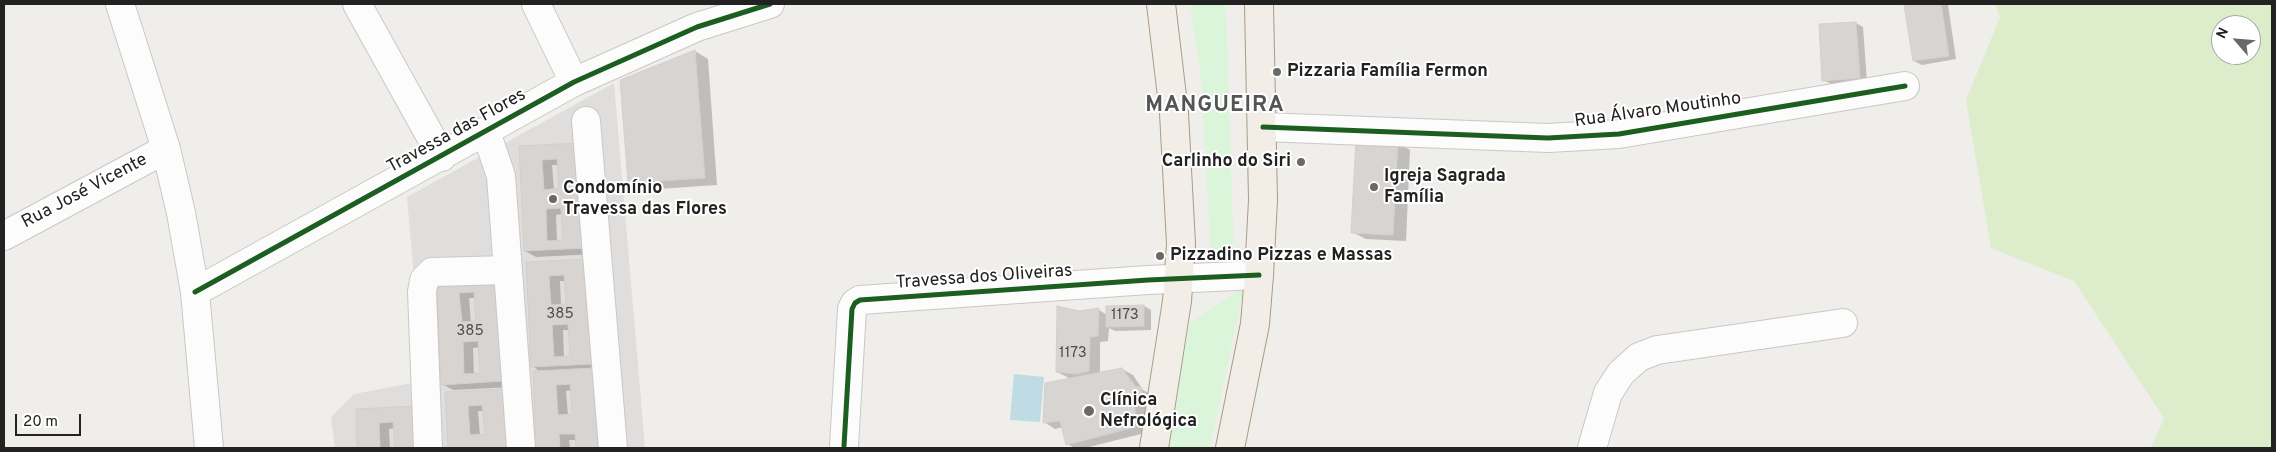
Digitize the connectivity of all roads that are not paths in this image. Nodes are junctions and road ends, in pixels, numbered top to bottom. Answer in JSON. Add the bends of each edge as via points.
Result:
{"nodes":[{"id":1,"x":120,"y":4,"type":"edge"},
{"id":2,"x":357,"y":4,"type":"edge"},
{"id":3,"x":536,"y":4,"type":"edge"},
{"id":4,"x":770,"y":4,"type":"edge"},
{"id":5,"x":1161,"y":4,"type":"edge"},
{"id":6,"x":1259,"y":4,"type":"edge"},
{"id":7,"x":740,"y":8,"type":"edge"},
{"id":8,"x":574,"y":82,"type":"junction"},
{"id":9,"x":1906,"y":86,"type":"dead end"},
{"id":10,"x":586,"y":121,"type":"dead end"},
{"id":11,"x":1263,"y":127,"type":"junction"},
{"id":12,"x":486,"y":132,"type":"junction"},
{"id":13,"x":166,"y":149,"type":"junction"},
{"id":14,"x":442,"y":157,"type":"junction"},
{"id":15,"x":4,"y":236,"type":"edge"},
{"id":16,"x":508,"y":270,"type":"junction"},
{"id":17,"x":1259,"y":274,"type":"junction"},
{"id":18,"x":1180,"y":278,"type":"junction"},
{"id":19,"x":194,"y":292,"type":"junction"},
{"id":20,"x":1843,"y":323,"type":"dead end"},
{"id":21,"x":844,"y":446,"type":"dead end"},
{"id":22,"x":209,"y":448,"type":"edge"},
{"id":23,"x":428,"y":448,"type":"edge"},
{"id":24,"x":521,"y":448,"type":"edge"},
{"id":25,"x":612,"y":448,"type":"edge"},
{"id":26,"x":1154,"y":448,"type":"edge"},
{"id":27,"x":1230,"y":448,"type":"edge"},
{"id":28,"x":1592,"y":448,"type":"edge"}],
"edges":[{"from":1,"to":13,"type":"street"},
{"from":2,"to":14,"type":"street"},
{"from":3,"to":8,"type":"street"},
{"from":4,"to":7,"type":"street","name":"Travessa das Flores"},
{"from":5,"to":18,"type":"main road","via":[[1174,113],[1180,208]]},
{"from":6,"to":11,"type":"main road"},
{"from":7,"to":8,"type":"street","name":"Travessa das Flores"},
{"from":8,"to":12,"type":"street","name":"Travessa das Flores"},
{"from":9,"to":11,"type":"street","name":"Rua Álvaro Moutinho","via":[[1619,134],[1548,138]]},
{"from":10,"to":25,"type":"street"},
{"from":11,"to":17,"type":"main road"},
{"from":12,"to":14,"type":"street","name":"Travessa das Flores"},
{"from":12,"to":16,"type":"street","via":[[501,176]]},
{"from":13,"to":15,"type":"street","name":"Rua José Vicente"},
{"from":13,"to":19,"type":"street"},
{"from":14,"to":19,"type":"street","name":"Travessa das Flores"},
{"from":16,"to":23,"type":"street","via":[[432,272],[424,280]]},
{"from":16,"to":24,"type":"street"},
{"from":17,"to":18,"type":"street","name":"Travessa dos Oliveiras"},
{"from":17,"to":27,"type":"main road","via":[[1256,324]]},
{"from":18,"to":21,"type":"street","name":"Travessa dos Oliveiras","via":[[855,303]]},
{"from":18,"to":26,"type":"main road"},
{"from":19,"to":22,"type":"street"},
{"from":20,"to":28,"type":"street","via":[[1657,350],[1639,357],[1621,373],[1608,393]]}]}
